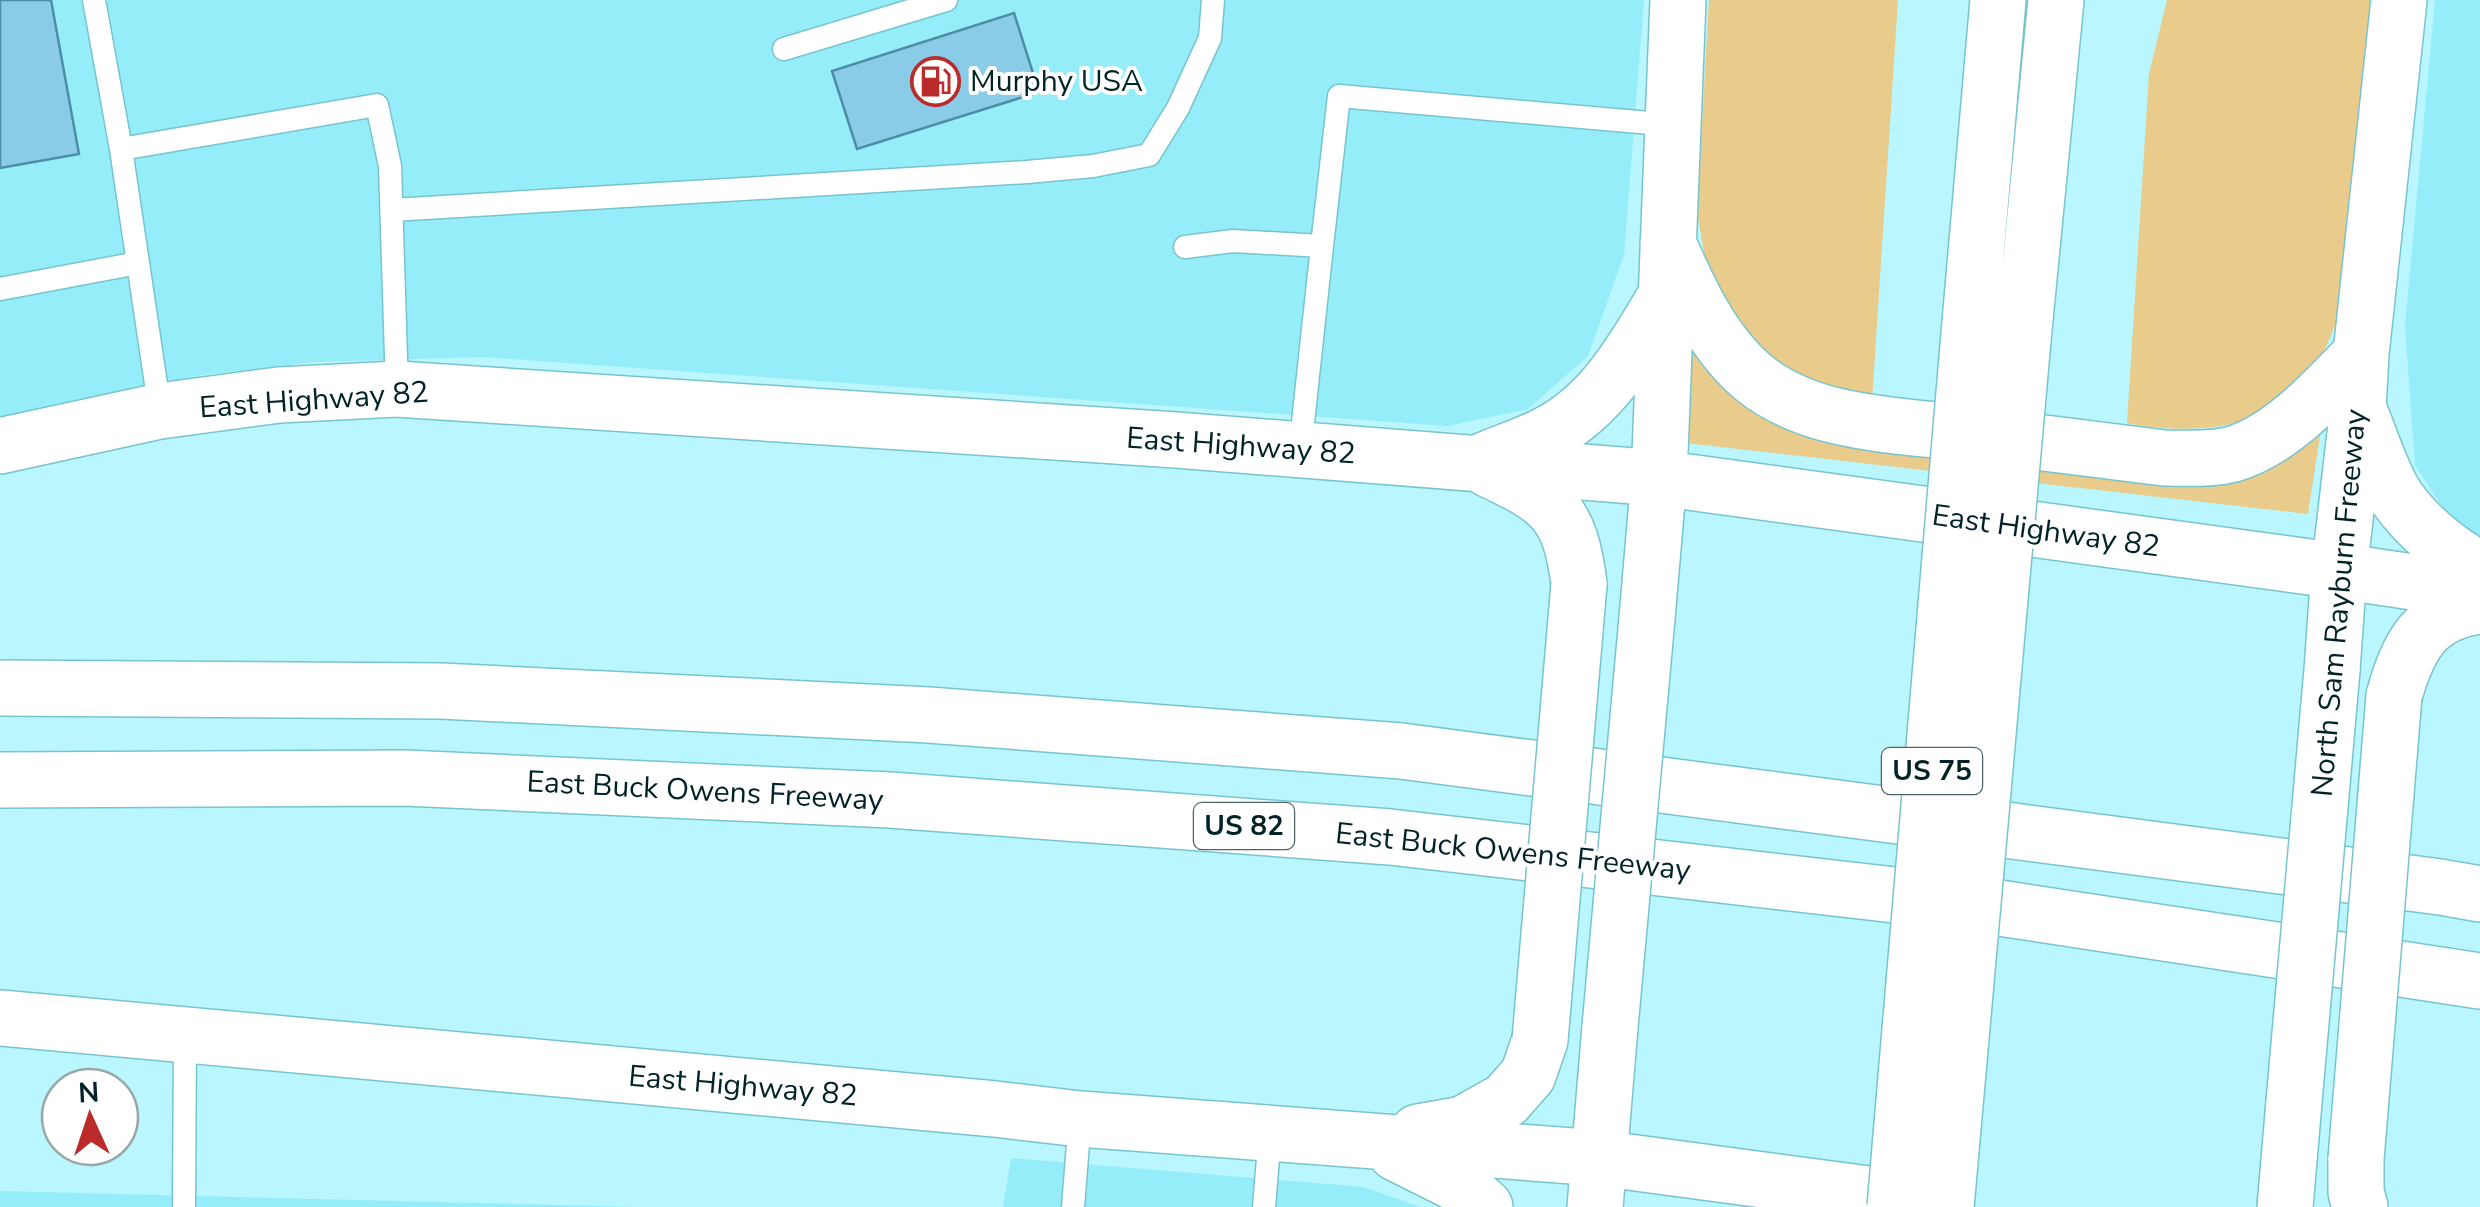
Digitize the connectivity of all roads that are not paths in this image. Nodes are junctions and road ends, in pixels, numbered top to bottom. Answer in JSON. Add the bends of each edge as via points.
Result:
{"nodes":[{"id":1,"x":94,"y":0,"type":"edge"},
{"id":2,"x":946,"y":0,"type":"edge"},
{"id":3,"x":1213,"y":0,"type":"edge"},
{"id":4,"x":1678,"y":0,"type":"edge"},
{"id":5,"x":1998,"y":0,"type":"edge"},
{"id":6,"x":2056,"y":0,"type":"edge"},
{"id":7,"x":2399,"y":0,"type":"edge"},
{"id":8,"x":784,"y":49,"type":"dead end"},
{"id":9,"x":1673,"y":126,"type":"junction"},
{"id":10,"x":122,"y":149,"type":"junction"},
{"id":11,"x":392,"y":210,"type":"junction"},
{"id":12,"x":1668,"y":243,"type":"junction"},
{"id":13,"x":1322,"y":246,"type":"junction"},
{"id":14,"x":1185,"y":247,"type":"dead end"},
{"id":15,"x":138,"y":264,"type":"junction"},
{"id":16,"x":0,"y":289,"type":"edge"},
{"id":17,"x":1666,"y":296,"type":"junction"},
{"id":18,"x":2360,"y":354,"type":"junction"},
{"id":19,"x":397,"y":388,"type":"junction"},
{"id":20,"x":2358,"y":408,"type":"junction"},
{"id":21,"x":160,"y":411,"type":"junction"},
{"id":22,"x":0,"y":446,"type":"edge"},
{"id":23,"x":1300,"y":450,"type":"junction"},
{"id":24,"x":1476,"y":463,"type":"junction"},
{"id":25,"x":1659,"y":478,"type":"junction"},
{"id":26,"x":2480,"y":570,"type":"edge"},
{"id":27,"x":2339,"y":571,"type":"junction"},
{"id":28,"x":2480,"y":592,"type":"edge"},
{"id":29,"x":2480,"y":606,"type":"edge"},
{"id":30,"x":0,"y":688,"type":"edge"},
{"id":31,"x":0,"y":780,"type":"edge"},
{"id":32,"x":2480,"y":894,"type":"edge"},
{"id":33,"x":2480,"y":982,"type":"edge"},
{"id":34,"x":0,"y":1018,"type":"edge"},
{"id":35,"x":184,"y":1035,"type":"junction"},
{"id":36,"x":1080,"y":1119,"type":"junction"},
{"id":37,"x":1270,"y":1134,"type":"junction"},
{"id":38,"x":1370,"y":1141,"type":"junction"},
{"id":39,"x":1597,"y":1182,"type":"edge"},
{"id":40,"x":2358,"y":1183,"type":"edge"},
{"id":41,"x":184,"y":1207,"type":"edge"},
{"id":42,"x":1073,"y":1207,"type":"edge"},
{"id":43,"x":1264,"y":1207,"type":"edge"},
{"id":44,"x":1486,"y":1207,"type":"edge"},
{"id":45,"x":1894,"y":1207,"type":"edge"},
{"id":46,"x":1946,"y":1207,"type":"edge"},
{"id":47,"x":1963,"y":1207,"type":"edge"},
{"id":48,"x":2285,"y":1207,"type":"edge"}],
"edges":[{"from":1,"to":10,"type":"lane"},
{"from":2,"to":8,"type":"lane"},
{"from":3,"to":11,"type":"lane","via":[[1210,38],[1149,155],[1028,172]]},
{"from":4,"to":9,"type":"main road"},
{"from":5,"to":45,"type":"main road","number":"US 75","bridge":true},
{"from":6,"to":46,"type":"main road","number":"US 75","bridge":true},
{"from":7,"to":18,"type":"main road","name":"North Sam Rayburn Freeway"},
{"from":9,"to":12,"type":"main road"},
{"from":9,"to":13,"type":"lane","via":[[1339,96]]},
{"from":10,"to":11,"type":"lane","via":[[377,105]]},
{"from":10,"to":15,"type":"lane"},
{"from":11,"to":19,"type":"lane"},
{"from":12,"to":17,"type":"main road"},
{"from":12,"to":18,"type":"main road","via":[[1734,360],[1783,398],[1841,417],[2204,458],[2258,444],[2324,393]]},
{"from":13,"to":14,"type":"lane","via":[[1233,241]]},
{"from":13,"to":23,"type":"lane"},
{"from":15,"to":16,"type":"lane"},
{"from":15,"to":21,"type":"lane"},
{"from":17,"to":24,"type":"main road","via":[[1624,364],[1583,410],[1550,432]]},
{"from":17,"to":25,"type":"main road"},
{"from":18,"to":20,"type":"main road","name":"North Sam Rayburn Freeway"},
{"from":19,"to":21,"type":"main road","name":"East Highway 82"},
{"from":19,"to":23,"type":"main road","name":"East Highway 82"},
{"from":20,"to":26,"type":"main road","via":[[2394,494],[2422,530]]},
{"from":20,"to":27,"type":"main road","name":"North Sam Rayburn Freeway"},
{"from":21,"to":22,"type":"main road","name":"East Highway 82"},
{"from":23,"to":24,"type":"main road","name":"East Highway 82"},
{"from":24,"to":25,"type":"main road","name":"East Highway 82"},
{"from":24,"to":38,"type":"main road","bridge":true,"via":[[1543,498],[1574,547],[1578,584],[1540,1040],[1528,1074],[1506,1100],[1462,1124]]},
{"from":25,"to":27,"type":"main road","name":"East Highway 82"},
{"from":25,"to":39,"type":"main road","bridge":true},
{"from":27,"to":28,"type":"main road","name":"East Highway 82"},
{"from":27,"to":48,"type":"main road","name":"North Sam Rayburn Freeway","bridge":true},
{"from":29,"to":40,"type":"main road","bridge":true,"via":[[2437,620],[2415,642],[2394,696]]},
{"from":30,"to":32,"type":"main road","via":[[441,691],[930,714],[1401,751]]},
{"from":31,"to":33,"type":"main road","name":"East Buck Owens Freeway","number":"US 82","via":[[425,778],[890,800],[1390,837],[1973,904]]},
{"from":34,"to":35,"type":"main road","name":"East Highway 82"},
{"from":35,"to":36,"type":"main road","name":"East Highway 82"},
{"from":35,"to":41,"type":"lane"},
{"from":36,"to":37,"type":"main road","name":"East Highway 82"},
{"from":36,"to":42,"type":"lane"},
{"from":37,"to":38,"type":"main road","name":"East Highway 82"},
{"from":37,"to":43,"type":"lane"},
{"from":38,"to":39,"type":"main road","name":"East Highway 82"},
{"from":38,"to":44,"type":"main road","via":[[1460,1185]]},
{"from":39,"to":47,"type":"main road","name":"East Highway 82"}]}
